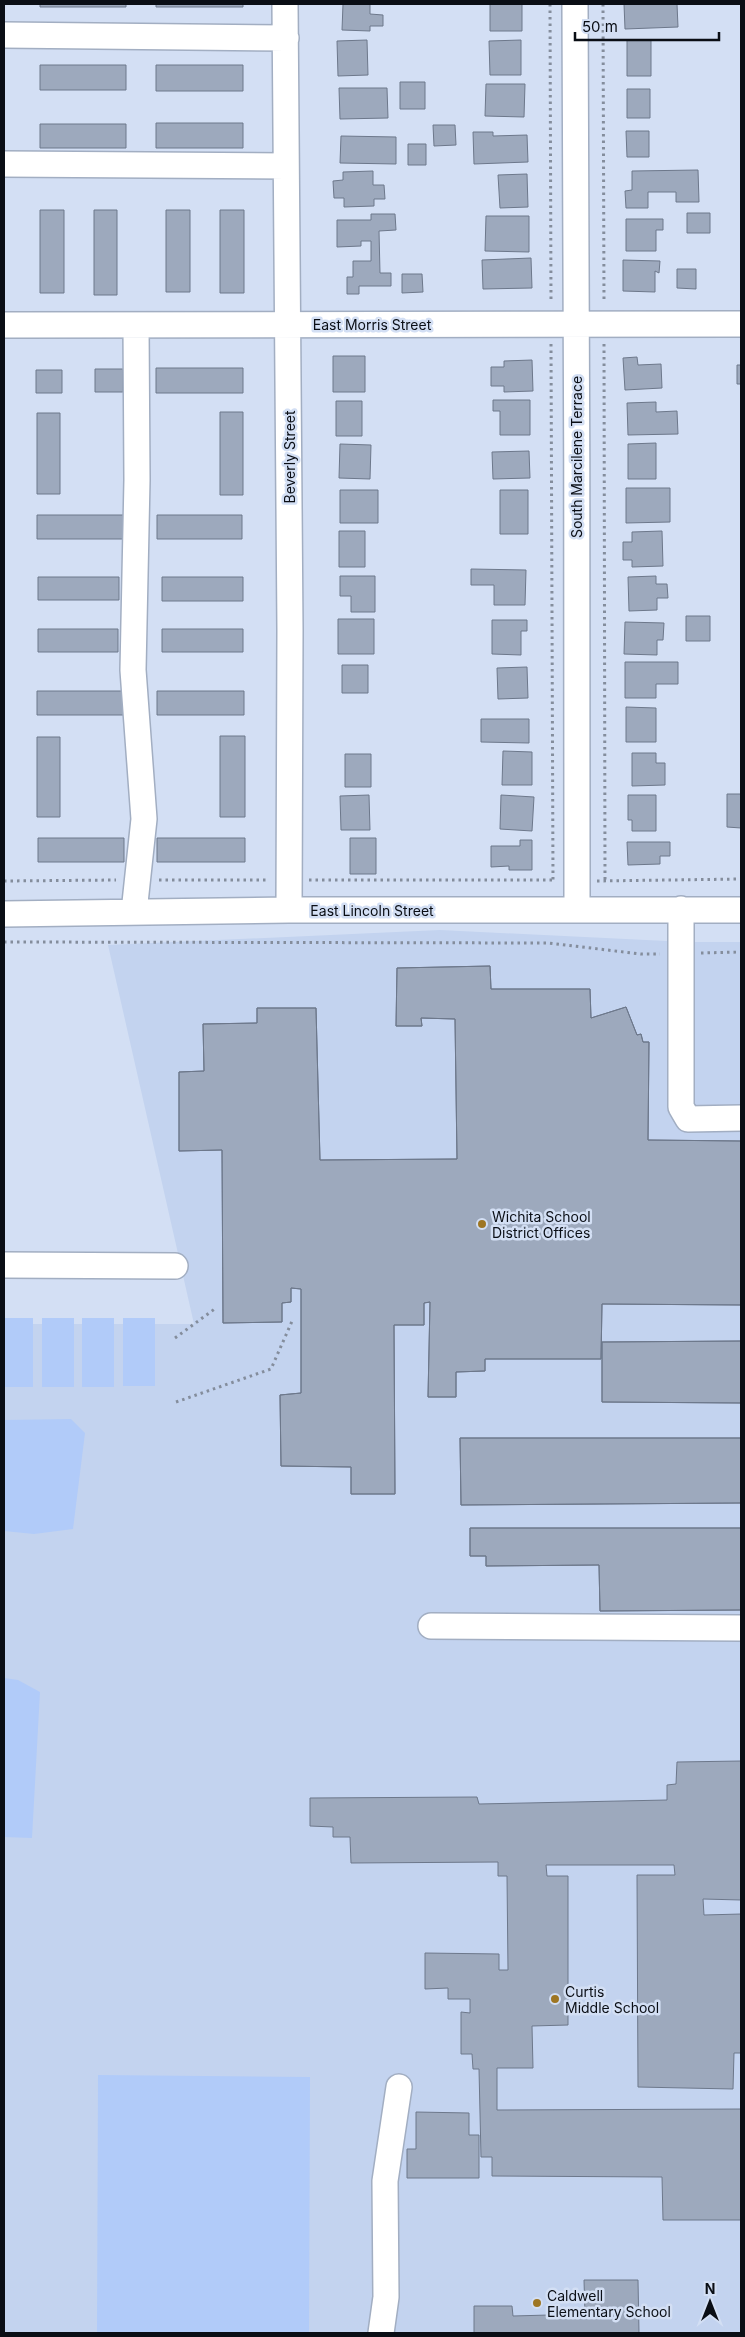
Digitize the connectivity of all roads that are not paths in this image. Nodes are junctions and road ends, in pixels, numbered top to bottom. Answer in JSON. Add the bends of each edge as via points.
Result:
{"nodes":[{"id":1,"x":285,"y":4,"type":"edge"},
{"id":2,"x":576,"y":4,"type":"edge"},
{"id":3,"x":4,"y":35,"type":"edge"},
{"id":4,"x":286,"y":38,"type":"junction"},
{"id":5,"x":4,"y":164,"type":"edge"},
{"id":6,"x":286,"y":166,"type":"junction"},
{"id":7,"x":136,"y":324,"type":"junction"},
{"id":8,"x":288,"y":324,"type":"junction"},
{"id":9,"x":563,"y":324,"type":"junction"},
{"id":10,"x":741,"y":324,"type":"edge"},
{"id":11,"x":4,"y":325,"type":"edge"},
{"id":12,"x":577,"y":909,"type":"junction"},
{"id":13,"x":681,"y":909,"type":"junction"},
{"id":14,"x":289,"y":910,"type":"junction"},
{"id":15,"x":741,"y":910,"type":"edge"},
{"id":16,"x":134,"y":912,"type":"junction"},
{"id":17,"x":4,"y":914,"type":"edge"},
{"id":18,"x":741,"y":1118,"type":"edge"},
{"id":19,"x":4,"y":1265,"type":"edge"},
{"id":20,"x":175,"y":1266,"type":"dead end"},
{"id":21,"x":430,"y":1626,"type":"dead end"},
{"id":22,"x":741,"y":1628,"type":"edge"},
{"id":23,"x":399,"y":2087,"type":"dead end"},
{"id":24,"x":381,"y":2333,"type":"edge"}],
"edges":[{"from":1,"to":4,"type":"street","name":"Beverly Street"},
{"from":2,"to":9,"type":"street","name":"South Marcilene Terrace"},
{"from":3,"to":4,"type":"street"},
{"from":4,"to":6,"type":"street","name":"Beverly Street"},
{"from":5,"to":6,"type":"street"},
{"from":6,"to":8,"type":"street","name":"Beverly Street"},
{"from":7,"to":8,"type":"street","name":"East Morris Street"},
{"from":7,"to":11,"type":"street","name":"East Morris Street"},
{"from":7,"to":16,"type":"street","via":[[133,670],[144,819]]},
{"from":8,"to":9,"type":"street","name":"East Morris Street"},
{"from":8,"to":14,"type":"street","name":"Beverly Street"},
{"from":9,"to":10,"type":"street","name":"East Morris Street"},
{"from":9,"to":12,"type":"street","name":"South Marcilene Terrace","via":[[578,758]]},
{"from":12,"to":13,"type":"street","name":"East Lincoln Street"},
{"from":12,"to":14,"type":"street","name":"East Lincoln Street"},
{"from":13,"to":15,"type":"street","name":"East Lincoln Street"},
{"from":13,"to":18,"type":"street","via":[[681,1107],[688,1119]]},
{"from":14,"to":16,"type":"street","name":"East Lincoln Street"},
{"from":16,"to":17,"type":"street","name":"East Lincoln Street"},
{"from":19,"to":20,"type":"street"},
{"from":21,"to":22,"type":"street"},
{"from":23,"to":24,"type":"street","via":[[385,2180],[386,2297]]}]}
